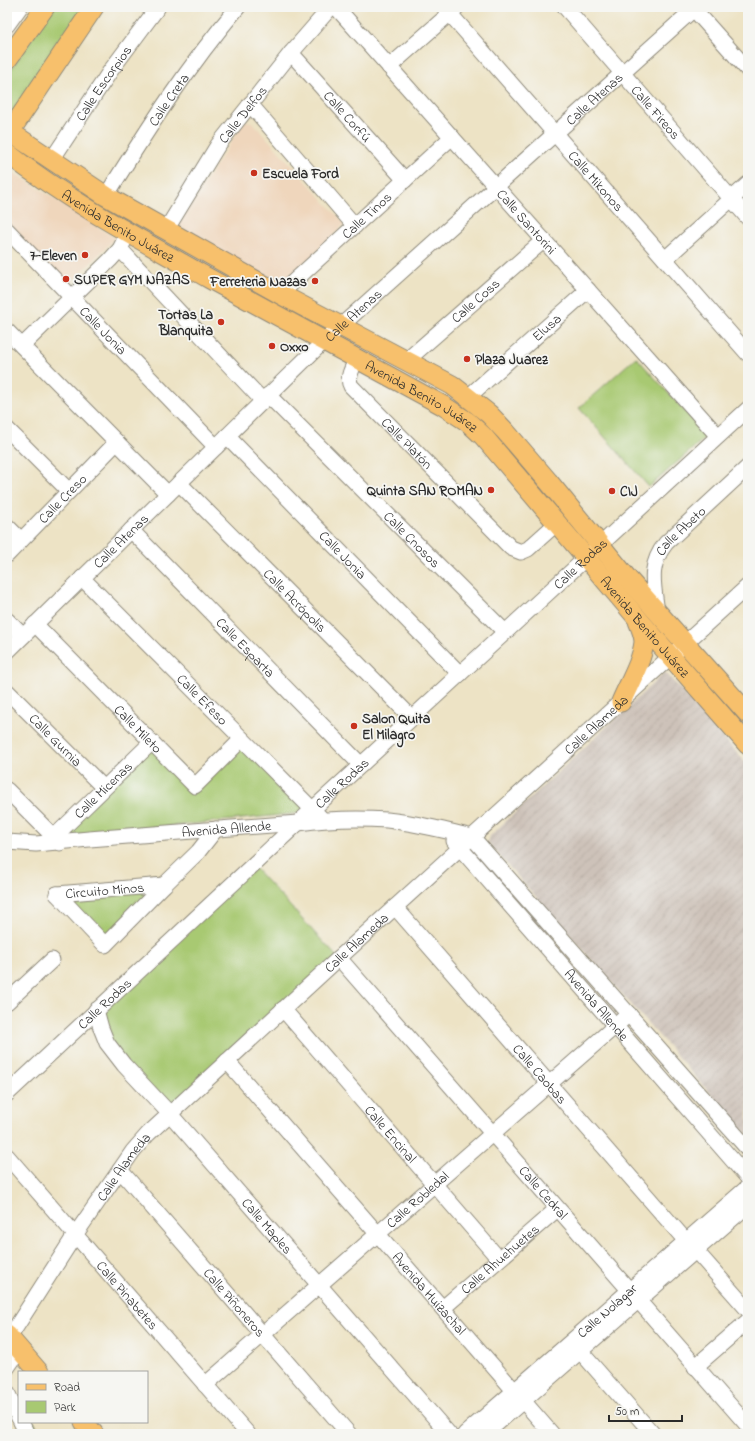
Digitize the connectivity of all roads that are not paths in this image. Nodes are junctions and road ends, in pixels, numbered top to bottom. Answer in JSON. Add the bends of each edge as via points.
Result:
{"nodes":[{"id":1,"x":20,"y":7,"type":"edge"},
{"id":2,"x":45,"y":7,"type":"edge"},
{"id":3,"x":94,"y":7,"type":"edge"},
{"id":4,"x":158,"y":7,"type":"edge"},
{"id":5,"x":238,"y":7,"type":"edge"},
{"id":6,"x":331,"y":7,"type":"edge"},
{"id":7,"x":336,"y":7,"type":"edge"},
{"id":8,"x":565,"y":7,"type":"edge"},
{"id":9,"x":694,"y":8,"type":"edge"},
{"id":10,"x":450,"y":9,"type":"edge"},
{"id":11,"x":7,"y":25,"type":"edge"},
{"id":12,"x":290,"y":53,"type":"junction"},
{"id":13,"x":7,"y":60,"type":"edge"},
{"id":14,"x":389,"y":67,"type":"junction"},
{"id":15,"x":748,"y":70,"type":"edge"},
{"id":16,"x":622,"y":73,"type":"junction"},
{"id":17,"x":250,"y":104,"type":"junction"},
{"id":18,"x":8,"y":133,"type":"edge"},
{"id":19,"x":555,"y":133,"type":"junction"},
{"id":20,"x":452,"y":137,"type":"junction"},
{"id":21,"x":7,"y":153,"type":"edge"},
{"id":22,"x":51,"y":160,"type":"junction"},
{"id":23,"x":405,"y":180,"type":"junction"},
{"id":24,"x":748,"y":184,"type":"edge"},
{"id":25,"x":496,"y":186,"type":"junction"},
{"id":26,"x":106,"y":196,"type":"junction"},
{"id":27,"x":732,"y":199,"type":"junction"},
{"id":28,"x":748,"y":218,"type":"edge"},
{"id":29,"x":355,"y":226,"type":"junction"},
{"id":30,"x":7,"y":230,"type":"edge"},
{"id":31,"x":166,"y":230,"type":"junction"},
{"id":32,"x":544,"y":240,"type":"junction"},
{"id":33,"x":124,"y":241,"type":"junction"},
{"id":34,"x":665,"y":259,"type":"junction"},
{"id":35,"x":588,"y":290,"type":"junction"},
{"id":36,"x":280,"y":294,"type":"junction"},
{"id":37,"x":72,"y":297,"type":"junction"},
{"id":38,"x":341,"y":326,"type":"junction"},
{"id":39,"x":7,"y":331,"type":"edge"},
{"id":40,"x":324,"y":341,"type":"junction"},
{"id":41,"x":22,"y":346,"type":"junction"},
{"id":42,"x":748,"y":354,"type":"edge"},
{"id":43,"x":356,"y":359,"type":"junction"},
{"id":44,"x":406,"y":361,"type":"junction"},
{"id":45,"x":468,"y":397,"type":"junction"},
{"id":46,"x":266,"y":398,"type":"junction"},
{"id":47,"x":748,"y":409,"type":"edge"},
{"id":48,"x":7,"y":429,"type":"edge"},
{"id":49,"x":718,"y":436,"type":"junction"},
{"id":50,"x":221,"y":441,"type":"junction"},
{"id":51,"x":117,"y":442,"type":"junction"},
{"id":52,"x":748,"y":467,"type":"edge"},
{"id":53,"x":179,"y":483,"type":"junction"},
{"id":54,"x":69,"y":491,"type":"junction"},
{"id":55,"x":168,"y":494,"type":"junction"},
{"id":56,"x":556,"y":523,"type":"junction"},
{"id":57,"x":7,"y":526,"type":"edge"},
{"id":58,"x":131,"y":530,"type":"junction"},
{"id":59,"x":21,"y":540,"type":"junction"},
{"id":60,"x":593,"y":551,"type":"junction"},
{"id":61,"x":7,"y":555,"type":"edge"},
{"id":62,"x":82,"y":578,"type":"junction"},
{"id":63,"x":748,"y":586,"type":"edge"},
{"id":64,"x":657,"y":613,"type":"junction"},
{"id":65,"x":638,"y":619,"type":"junction"},
{"id":66,"x":7,"y":620,"type":"edge"},
{"id":67,"x":35,"y":624,"type":"junction"},
{"id":68,"x":505,"y":632,"type":"junction"},
{"id":69,"x":23,"y":636,"type":"junction"},
{"id":70,"x":686,"y":644,"type":"junction"},
{"id":71,"x":7,"y":652,"type":"edge"},
{"id":72,"x":671,"y":657,"type":"junction"},
{"id":73,"x":460,"y":674,"type":"junction"},
{"id":74,"x":7,"y":691,"type":"edge"},
{"id":75,"x":622,"y":702,"type":"junction"},
{"id":76,"x":748,"y":714,"type":"edge"},
{"id":77,"x":412,"y":718,"type":"junction"},
{"id":78,"x":242,"y":739,"type":"junction"},
{"id":79,"x":152,"y":742,"type":"junction"},
{"id":80,"x":748,"y":745,"type":"edge"},
{"id":81,"x":362,"y":765,"type":"junction"},
{"id":82,"x":104,"y":788,"type":"junction"},
{"id":83,"x":7,"y":790,"type":"edge"},
{"id":84,"x":313,"y":809,"type":"junction"},
{"id":85,"x":324,"y":820,"type":"junction"},
{"id":86,"x":298,"y":824,"type":"junction"},
{"id":87,"x":216,"y":829,"type":"junction"},
{"id":88,"x":446,"y":830,"type":"junction"},
{"id":89,"x":472,"y":837,"type":"junction"},
{"id":90,"x":57,"y":840,"type":"junction"},
{"id":91,"x":7,"y":842,"type":"edge"},
{"id":92,"x":460,"y":848,"type":"junction"},
{"id":93,"x":164,"y":885,"type":"junction"},
{"id":94,"x":395,"y":907,"type":"junction"},
{"id":95,"x":339,"y":958,"type":"junction"},
{"id":96,"x":52,"y":960,"type":"dead end"},
{"id":97,"x":7,"y":1002,"type":"edge"},
{"id":98,"x":283,"y":1009,"type":"junction"},
{"id":99,"x":96,"y":1010,"type":"junction"},
{"id":100,"x":629,"y":1014,"type":"junction"},
{"id":101,"x":615,"y":1026,"type":"junction"},
{"id":102,"x":227,"y":1061,"type":"junction"},
{"id":103,"x":549,"y":1083,"type":"junction"},
{"id":104,"x":7,"y":1094,"type":"edge"},
{"id":105,"x":170,"y":1114,"type":"junction"},
{"id":106,"x":492,"y":1134,"type":"junction"},
{"id":107,"x":748,"y":1149,"type":"edge"},
{"id":108,"x":7,"y":1156,"type":"edge"},
{"id":109,"x":120,"y":1170,"type":"junction"},
{"id":110,"x":748,"y":1178,"type":"edge"},
{"id":111,"x":434,"y":1184,"type":"junction"},
{"id":112,"x":748,"y":1187,"type":"edge"},
{"id":113,"x":748,"y":1205,"type":"edge"},
{"id":114,"x":557,"y":1209,"type":"junction"},
{"id":115,"x":378,"y":1234,"type":"junction"},
{"id":116,"x":75,"y":1235,"type":"junction"},
{"id":117,"x":691,"y":1246,"type":"junction"},
{"id":118,"x":499,"y":1259,"type":"junction"},
{"id":119,"x":319,"y":1285,"type":"junction"},
{"id":120,"x":633,"y":1296,"type":"junction"},
{"id":121,"x":443,"y":1308,"type":"junction"},
{"id":122,"x":748,"y":1310,"type":"edge"},
{"id":123,"x":748,"y":1321,"type":"edge"},
{"id":124,"x":262,"y":1334,"type":"junction"},
{"id":125,"x":8,"y":1337,"type":"edge"},
{"id":126,"x":22,"y":1352,"type":"junction"},
{"id":127,"x":580,"y":1352,"type":"junction"},
{"id":128,"x":695,"y":1367,"type":"junction"},
{"id":129,"x":7,"y":1368,"type":"edge"},
{"id":130,"x":38,"y":1371,"type":"edge"},
{"id":131,"x":205,"y":1385,"type":"junction"},
{"id":132,"x":7,"y":1392,"type":"edge"},
{"id":133,"x":519,"y":1396,"type":"junction"},
{"id":134,"x":18,"y":1416,"type":"edge"},
{"id":135,"x":22,"y":1423,"type":"edge"},
{"id":136,"x":85,"y":1423,"type":"edge"},
{"id":137,"x":748,"y":1426,"type":"edge"},
{"id":138,"x":27,"y":1434,"type":"edge"},
{"id":139,"x":94,"y":1434,"type":"edge"},
{"id":140,"x":248,"y":1434,"type":"edge"},
{"id":141,"x":349,"y":1434,"type":"edge"},
{"id":142,"x":449,"y":1434,"type":"edge"},
{"id":143,"x":465,"y":1434,"type":"edge"},
{"id":144,"x":485,"y":1434,"type":"edge"},
{"id":145,"x":552,"y":1434,"type":"edge"},
{"id":146,"x":653,"y":1434,"type":"edge"}],
"edges":[{"from":1,"to":11,"type":"street"},
{"from":2,"to":13,"type":"main road"},
{"from":3,"to":18,"type":"main road"},
{"from":4,"to":22,"type":"street","name":"Calle Escorpios","via":[[111,70]]},
{"from":5,"to":26,"type":"street","name":"Calle Creta","via":[[184,75]]},
{"from":6,"to":12,"type":"street","name":"Calle Delfos"},
{"from":7,"to":14,"type":"street","name":"Calle Santorini"},
{"from":8,"to":16,"type":"street","name":"Calle Fireos"},
{"from":9,"to":15,"type":"street"},
{"from":9,"to":16,"type":"street","name":"Calle Atenas"},
{"from":10,"to":14,"type":"street"},
{"from":10,"to":19,"type":"street","name":"Calle Mikonos"},
{"from":12,"to":17,"type":"street","name":"Calle Delfos"},
{"from":12,"to":23,"type":"street","name":"Calle Corfú"},
{"from":14,"to":20,"type":"street","name":"Calle Santorini"},
{"from":16,"to":19,"type":"street","name":"Calle Atenas"},
{"from":16,"to":27,"type":"street","name":"Calle Fireos"},
{"from":17,"to":29,"type":"street"},
{"from":17,"to":31,"type":"street","name":"Calle Delfos","via":[[218,145]]},
{"from":18,"to":22,"type":"main road","name":"Avenida Benito Juárez"},
{"from":19,"to":25,"type":"street","name":"Calle Atenas"},
{"from":19,"to":34,"type":"street","name":"Calle Mikonos"},
{"from":20,"to":23,"type":"street","name":"Calle Tinos"},
{"from":20,"to":25,"type":"street","name":"Calle Santorini"},
{"from":21,"to":33,"type":"main road","name":"Avenida Benito Juárez","via":[[69,196]]},
{"from":22,"to":26,"type":"main road","name":"Avenida Benito Juárez"},
{"from":23,"to":29,"type":"street","name":"Calle Tinos"},
{"from":24,"to":27,"type":"street"},
{"from":25,"to":32,"type":"street","name":"Calle Santorini"},
{"from":25,"to":38,"type":"street","name":"Calle Atenas"},
{"from":26,"to":31,"type":"main road","name":"Avenida Benito Juárez"},
{"from":27,"to":28,"type":"street","name":"Calle Fireos"},
{"from":27,"to":34,"type":"street"},
{"from":29,"to":36,"type":"street","name":"Calle Tinos"},
{"from":30,"to":37,"type":"street","name":"Calle Jonia"},
{"from":31,"to":36,"type":"main road","name":"Avenida Benito Juárez"},
{"from":32,"to":35,"type":"street","name":"Calle Santorini"},
{"from":32,"to":44,"type":"street","name":"Calle Coss"},
{"from":33,"to":37,"type":"street"},
{"from":33,"to":40,"type":"main road","name":"Avenida Benito Juárez"},
{"from":33,"to":46,"type":"street","name":"Calle Cnosos"},
{"from":34,"to":42,"type":"street","name":"Calle Mikonos"},
{"from":35,"to":45,"type":"street","name":"Elusa"},
{"from":35,"to":49,"type":"street","name":"Calle Santorini"},
{"from":36,"to":38,"type":"main road","name":"Avenida Benito Juárez"},
{"from":37,"to":41,"type":"street"},
{"from":37,"to":50,"type":"street","name":"Calle Jonia"},
{"from":38,"to":40,"type":"street","name":"Calle Atenas"},
{"from":38,"to":44,"type":"main road","name":"Avenida Benito Juárez"},
{"from":39,"to":41,"type":"street"},
{"from":40,"to":43,"type":"main road","name":"Avenida Benito Juárez"},
{"from":40,"to":46,"type":"street","name":"Calle Atenas"},
{"from":41,"to":51,"type":"street"},
{"from":43,"to":56,"type":"main road","name":"Avenida Benito Juárez","via":[[442,405],[468,422],[483,436]]},
{"from":43,"to":56,"type":"street","name":"Calle Platón","via":[[349,377],[351,386],[511,548],[521,552],[528,550]]},
{"from":44,"to":45,"type":"main road","name":"Avenida Benito Juárez","via":[[452,385]]},
{"from":45,"to":60,"type":"main road","name":"Avenida Benito Juárez","via":[[506,432]]},
{"from":46,"to":50,"type":"street","name":"Calle Atenas"},
{"from":46,"to":68,"type":"street","name":"Calle Cnosos"},
{"from":47,"to":49,"type":"street","name":"Calle Rodas"},
{"from":48,"to":54,"type":"street"},
{"from":49,"to":60,"type":"street","name":"Calle Rodas"},
{"from":50,"to":53,"type":"street","name":"Calle Atenas"},
{"from":50,"to":73,"type":"street","name":"Calle Jonia"},
{"from":51,"to":54,"type":"street","name":"Calle Creso"},
{"from":51,"to":55,"type":"street"},
{"from":52,"to":64,"type":"street","name":"Calle Abeto","via":[[659,552],[653,570]]},
{"from":53,"to":55,"type":"street","name":"Calle Atenas"},
{"from":53,"to":77,"type":"street","name":"Calle Acrópolis"},
{"from":54,"to":59,"type":"street","name":"Calle Creso"},
{"from":55,"to":58,"type":"street","name":"Calle Atenas"},
{"from":56,"to":60,"type":"main road","name":"Avenida Benito Juárez"},
{"from":57,"to":59,"type":"street"},
{"from":58,"to":62,"type":"street","name":"Calle Atenas"},
{"from":58,"to":81,"type":"street","name":"Calle Esparta"},
{"from":59,"to":61,"type":"street","name":"Calle Creso"},
{"from":60,"to":64,"type":"main road","name":"Avenida Benito Juárez"},
{"from":60,"to":65,"type":"main road","name":"Avenida Benito Juárez"},
{"from":60,"to":68,"type":"street","name":"Calle Rodas"},
{"from":62,"to":67,"type":"street","name":"Calle Atenas"},
{"from":62,"to":78,"type":"street","name":"Calle Efeso"},
{"from":63,"to":70,"type":"street","name":"Calle Alameda"},
{"from":64,"to":70,"type":"main road","name":"Avenida Benito Juárez"},
{"from":65,"to":72,"type":"main road","name":"Avenida Benito Juárez"},
{"from":65,"to":75,"type":"main road","via":[[644,642]]},
{"from":66,"to":69,"type":"street"},
{"from":67,"to":69,"type":"street","name":"Calle Atenas"},
{"from":67,"to":79,"type":"street","name":"Calle Mileto"},
{"from":68,"to":73,"type":"street","name":"Calle Rodas"},
{"from":69,"to":71,"type":"street","name":"Calle Atenas"},
{"from":70,"to":72,"type":"street","name":"Calle Alameda"},
{"from":70,"to":76,"type":"main road","name":"Avenida Benito Juárez"},
{"from":72,"to":75,"type":"street","name":"Calle Alameda"},
{"from":72,"to":80,"type":"main road","name":"Avenida Benito Juárez"},
{"from":73,"to":77,"type":"street","name":"Calle Rodas"},
{"from":74,"to":82,"type":"street","name":"Calle Gurnia"},
{"from":75,"to":89,"type":"street","name":"Calle Alameda"},
{"from":77,"to":81,"type":"street","name":"Calle Rodas"},
{"from":78,"to":79,"type":"street","name":"Calle Mileto","via":[[196,786]]},
{"from":78,"to":84,"type":"street","name":"Calle Efeso"},
{"from":79,"to":82,"type":"street","name":"Calle Micenas"},
{"from":81,"to":84,"type":"street","name":"Calle Rodas"},
{"from":82,"to":90,"type":"street","name":"Calle Micenas"},
{"from":83,"to":90,"type":"street"},
{"from":84,"to":85,"type":"street","name":"Calle Efeso"},
{"from":84,"to":86,"type":"street","name":"Calle Rodas"},
{"from":85,"to":86,"type":"street","name":"Avenida Allende"},
{"from":85,"to":88,"type":"street","name":"Avenida Allende","via":[[387,820]]},
{"from":86,"to":87,"type":"street","name":"Avenida Allende"},
{"from":86,"to":99,"type":"street","name":"Calle Rodas"},
{"from":87,"to":90,"type":"street","name":"Avenida Allende"},
{"from":87,"to":93,"type":"street","name":"Circuito Minos","via":[[198,852]]},
{"from":88,"to":89,"type":"street","name":"Avenida Allende"},
{"from":88,"to":92,"type":"street","name":"Avenida Allende"},
{"from":89,"to":92,"type":"street","name":"Calle Alameda"},
{"from":89,"to":100,"type":"street","name":"Avenida Allende"},
{"from":90,"to":91,"type":"street","name":"Avenida Allende","via":[[36,844]]},
{"from":92,"to":94,"type":"street","name":"Calle Alameda"},
{"from":92,"to":101,"type":"street","name":"Avenida Allende"},
{"from":93,"to":93,"type":"street","name":"Circuito Minos","via":[[105,945],[57,894],[156,885]]},
{"from":94,"to":95,"type":"street","name":"Calle Alameda"},
{"from":94,"to":103,"type":"street","name":"Calle Caobas"},
{"from":95,"to":98,"type":"street","name":"Calle Alameda"},
{"from":95,"to":106,"type":"street","name":"Calle Cedral"},
{"from":96,"to":97,"type":"street"},
{"from":98,"to":102,"type":"street","name":"Calle Alameda"},
{"from":98,"to":111,"type":"street","name":"Calle Encinal"},
{"from":99,"to":104,"type":"street","name":"Calle Rodas"},
{"from":99,"to":105,"type":"street","name":"Calle Maples","via":[[107,1043]]},
{"from":100,"to":101,"type":"street","name":"Calle Robledal"},
{"from":100,"to":107,"type":"street","name":"Avenida Allende"},
{"from":101,"to":103,"type":"street","name":"Calle Robledal"},
{"from":101,"to":110,"type":"street","name":"Avenida Allende"},
{"from":102,"to":105,"type":"street","name":"Calle Alameda"},
{"from":102,"to":115,"type":"street","name":"Avenida Huizachal"},
{"from":103,"to":106,"type":"street","name":"Calle Robledal"},
{"from":103,"to":117,"type":"street","name":"Calle Caobas"},
{"from":105,"to":109,"type":"street","name":"Calle Alameda","via":[[148,1134]]},
{"from":105,"to":119,"type":"street","name":"Calle Maples"},
{"from":106,"to":111,"type":"street","name":"Calle Robledal"},
{"from":106,"to":114,"type":"street","name":"Calle Cedral"},
{"from":108,"to":116,"type":"street","name":"Calle Pinabetes"},
{"from":109,"to":116,"type":"street","name":"Calle Alameda"},
{"from":109,"to":124,"type":"street","name":"Calle Piñoneros"},
{"from":111,"to":115,"type":"street","name":"Calle Robledal"},
{"from":111,"to":118,"type":"street","name":"Calle Encinal"},
{"from":112,"to":117,"type":"street","name":"Calle Nolagar"},
{"from":113,"to":117,"type":"street","name":"Calle Nolagar"},
{"from":114,"to":118,"type":"street","name":"Calle Ahuehuetes"},
{"from":114,"to":120,"type":"street","name":"Calle Cedral"},
{"from":115,"to":119,"type":"street","name":"Calle Robledal"},
{"from":115,"to":121,"type":"street","name":"Avenida Huizachal"},
{"from":116,"to":125,"type":"street","name":"Calle Alameda"},
{"from":116,"to":131,"type":"street","name":"Calle Pinabetes"},
{"from":117,"to":120,"type":"street","name":"Calle Nolagar"},
{"from":117,"to":122,"type":"street","name":"Calle Caobas"},
{"from":118,"to":121,"type":"street","name":"Calle Ahuehuetes"},
{"from":119,"to":124,"type":"street","name":"Calle Robledal"},
{"from":119,"to":142,"type":"street","name":"Calle Maples"},
{"from":120,"to":127,"type":"street","name":"Calle Nolagar"},
{"from":120,"to":128,"type":"street","name":"Calle Cedral"},
{"from":120,"to":133,"type":"street","name":"Calle Nolagar"},
{"from":121,"to":133,"type":"street","name":"Avenida Huizachal"},
{"from":123,"to":128,"type":"street"},
{"from":124,"to":131,"type":"street","name":"Calle Robledal"},
{"from":124,"to":141,"type":"street","name":"Calle Piñoneros"},
{"from":125,"to":126,"type":"main road"},
{"from":126,"to":129,"type":"street"},
{"from":126,"to":130,"type":"main road"},
{"from":127,"to":133,"type":"street","name":"Calle Nolagar"},
{"from":127,"to":146,"type":"street"},
{"from":128,"to":137,"type":"street","name":"Calle Cedral"},
{"from":131,"to":140,"type":"street","name":"Calle Pinabetes"},
{"from":132,"to":134,"type":"street"},
{"from":133,"to":143,"type":"street","name":"Calle Nolagar"},
{"from":133,"to":144,"type":"street","name":"Calle Nolagar"},
{"from":133,"to":145,"type":"street","name":"Avenida Huizachal"},
{"from":135,"to":138,"type":"street"},
{"from":136,"to":139,"type":"main road"}]}
